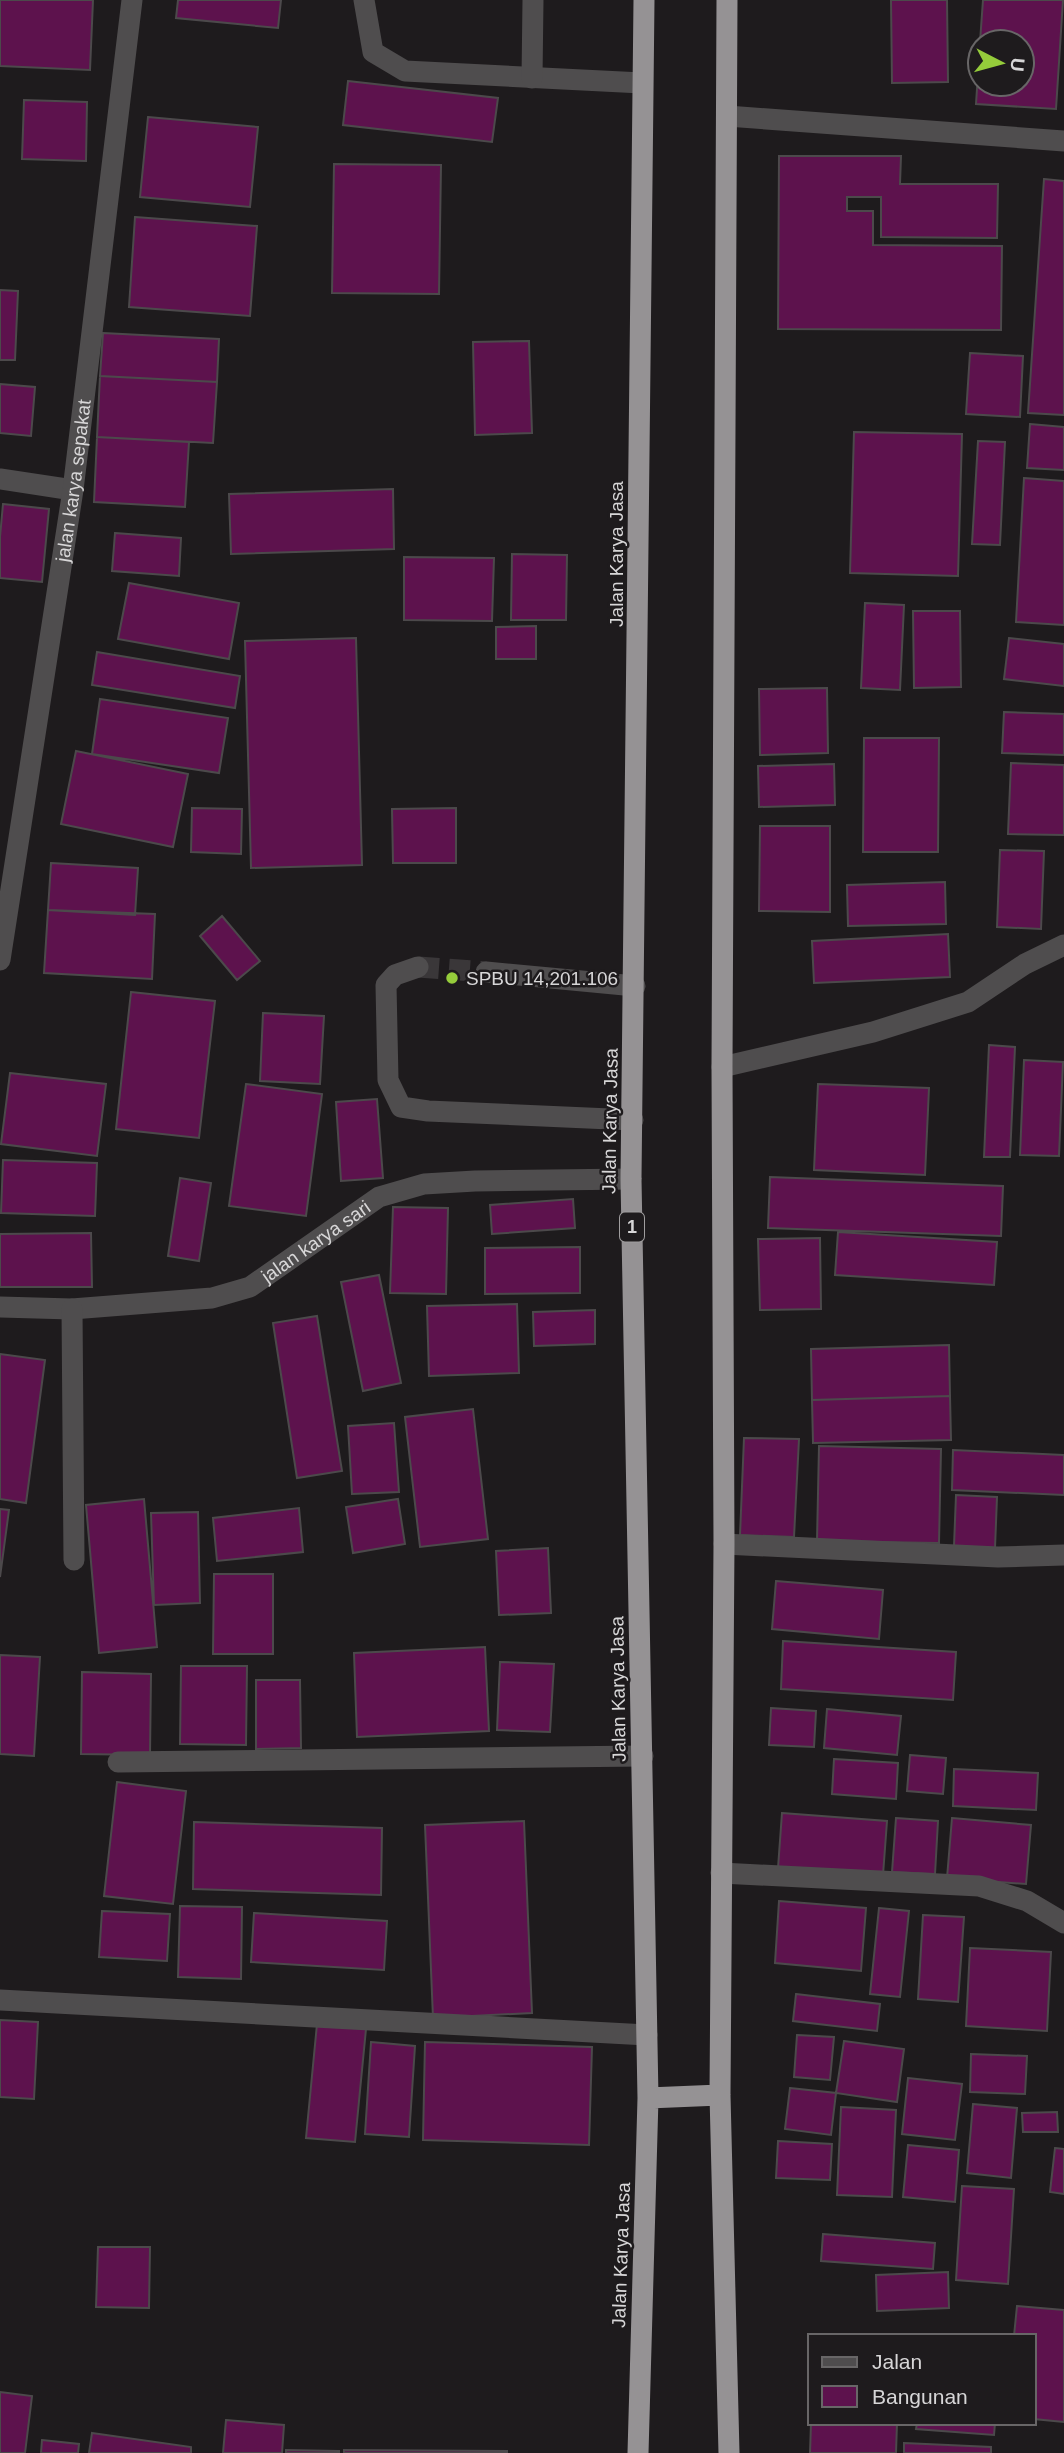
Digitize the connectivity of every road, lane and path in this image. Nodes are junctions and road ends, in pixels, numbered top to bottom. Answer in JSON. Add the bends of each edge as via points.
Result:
{"nodes":[{"id":1,"x":132,"y":0,"type":"edge"},
{"id":2,"x":365,"y":0,"type":"edge"},
{"id":3,"x":533,"y":0,"type":"edge"},
{"id":4,"x":644,"y":0,"type":"edge"},
{"id":5,"x":727,"y":0,"type":"edge"},
{"id":6,"x":532,"y":78,"type":"junction"},
{"id":7,"x":642,"y":83,"type":"junction"},
{"id":8,"x":727,"y":116,"type":"junction"},
{"id":9,"x":1064,"y":141,"type":"edge"},
{"id":10,"x":0,"y":479,"type":"edge"},
{"id":11,"x":73,"y":490,"type":"junction"},
{"id":12,"x":1064,"y":944,"type":"edge"},
{"id":13,"x":0,"y":960,"type":"edge"},
{"id":14,"x":418,"y":967,"type":"tunnel mouth"},
{"id":15,"x":486,"y":972,"type":"tunnel mouth"},
{"id":16,"x":635,"y":986,"type":"junction"},
{"id":17,"x":722,"y":1067,"type":"junction"},
{"id":18,"x":633,"y":1121,"type":"junction"},
{"id":19,"x":631,"y":1179,"type":"junction"},
{"id":20,"x":0,"y":1307,"type":"edge"},
{"id":21,"x":72,"y":1309,"type":"junction"},
{"id":22,"x":724,"y":1544,"type":"junction"},
{"id":23,"x":1064,"y":1555,"type":"edge"},
{"id":24,"x":74,"y":1560,"type":"dead end"},
{"id":25,"x":643,"y":1756,"type":"junction"},
{"id":26,"x":118,"y":1762,"type":"dead end"},
{"id":27,"x":721,"y":1873,"type":"junction"},
{"id":28,"x":1064,"y":1923,"type":"edge"},
{"id":29,"x":0,"y":2000,"type":"edge"},
{"id":30,"x":647,"y":2035,"type":"junction"},
{"id":31,"x":720,"y":2095,"type":"junction"},
{"id":32,"x":648,"y":2098,"type":"junction"},
{"id":33,"x":638,"y":2453,"type":"edge"},
{"id":34,"x":729,"y":2453,"type":"edge"}],
"edges":[{"from":1,"to":11,"type":"street","name":"jalan karya sepakat"},
{"from":2,"to":6,"type":"street","via":[[373,52],[405,71]]},
{"from":3,"to":6,"type":"street"},
{"from":4,"to":7,"type":"highway","name":"Jalan Karya Jasa","number":"1"},
{"from":5,"to":8,"type":"highway"},
{"from":6,"to":7,"type":"street"},
{"from":7,"to":16,"type":"highway","name":"Jalan Karya Jasa","number":"1"},
{"from":8,"to":9,"type":"street"},
{"from":8,"to":17,"type":"highway"},
{"from":10,"to":11,"type":"street"},
{"from":11,"to":13,"type":"street","name":"jalan karya sepakat"},
{"from":12,"to":17,"type":"street","via":[[968,1002],[873,1032]]},
{"from":14,"to":18,"type":"street","via":[[395,975],[386,985],[388,1080],[401,1107]]},
{"from":15,"to":16,"type":"street"},
{"from":16,"to":18,"type":"highway","name":"Jalan Karya Jasa","number":"1"},
{"from":17,"to":22,"type":"highway"},
{"from":18,"to":19,"type":"highway","name":"Jalan Karya Jasa","number":"1"},
{"from":19,"to":21,"type":"street","name":"jalan karya sari","via":[[424,1184],[379,1197],[250,1287],[212,1298]]},
{"from":19,"to":25,"type":"highway","name":"Jalan Karya Jasa","number":"1"},
{"from":20,"to":21,"type":"street","name":"jalan karya sari"},
{"from":21,"to":24,"type":"street"},
{"from":22,"to":23,"type":"street","via":[[998,1558]]},
{"from":22,"to":27,"type":"highway"},
{"from":25,"to":26,"type":"street"},
{"from":25,"to":30,"type":"highway","name":"Jalan Karya Jasa","number":"1"},
{"from":27,"to":28,"type":"street","via":[[979,1886],[1027,1901]]},
{"from":27,"to":31,"type":"highway"},
{"from":29,"to":30,"type":"street"},
{"from":30,"to":32,"type":"highway","name":"Jalan Karya Jasa","number":"1"},
{"from":31,"to":32,"type":"highway"},
{"from":31,"to":34,"type":"highway"},
{"from":32,"to":33,"type":"highway","name":"Jalan Karya Jasa","number":"1"}]}
